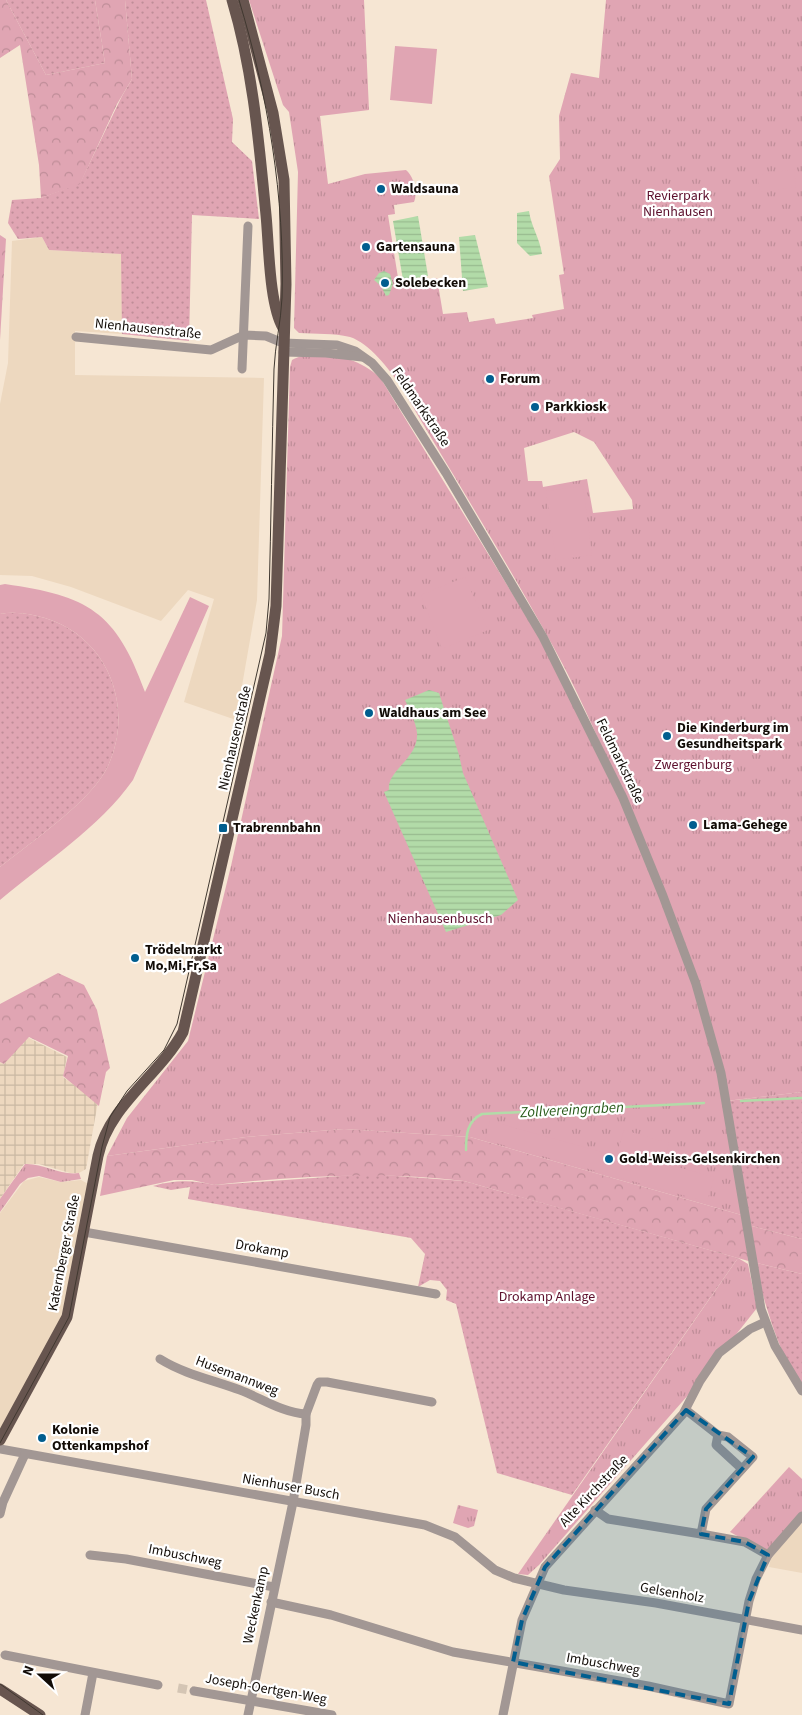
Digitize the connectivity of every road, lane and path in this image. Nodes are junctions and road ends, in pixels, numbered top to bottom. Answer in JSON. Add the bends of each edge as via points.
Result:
{"nodes":[{"id":1,"x":232,"y":0,"type":"edge"},
{"id":2,"x":243,"y":0,"type":"edge"},
{"id":3,"x":248,"y":226,"type":"dead end"},
{"id":4,"x":283,"y":329,"type":"junction"},
{"id":5,"x":244,"y":335,"type":"junction"},
{"id":6,"x":76,"y":337,"type":"dead end"},
{"id":7,"x":283,"y":347,"type":"junction"},
{"id":8,"x":242,"y":369,"type":"dead end"},
{"id":9,"x":100,"y":1146,"type":"joint"},
{"id":10,"x":84,"y":1232,"type":"junction"},
{"id":11,"x":436,"y":1294,"type":"dead end"},
{"id":12,"x":765,"y":1322,"type":"junction"},
{"id":13,"x":160,"y":1359,"type":"dead end"},
{"id":14,"x":802,"y":1392,"type":"edge"},
{"id":15,"x":432,"y":1402,"type":"dead end"},
{"id":16,"x":686,"y":1410,"type":"junction"},
{"id":17,"x":306,"y":1414,"type":"junction"},
{"id":18,"x":718,"y":1435,"type":"junction"},
{"id":19,"x":0,"y":1440,"type":"edge"},
{"id":20,"x":0,"y":1449,"type":"edge"},
{"id":21,"x":25,"y":1454,"type":"junction"},
{"id":22,"x":742,"y":1469,"type":"junction"},
{"id":23,"x":293,"y":1502,"type":"junction"},
{"id":24,"x":595,"y":1510,"type":"junction"},
{"id":25,"x":0,"y":1514,"type":"edge"},
{"id":26,"x":802,"y":1516,"type":"edge"},
{"id":27,"x":701,"y":1534,"type":"junction"},
{"id":28,"x":90,"y":1555,"type":"dead end"},
{"id":29,"x":768,"y":1555,"type":"junction"},
{"id":30,"x":537,"y":1583,"type":"junction"},
{"id":31,"x":274,"y":1587,"type":"junction"},
{"id":32,"x":271,"y":1602,"type":"junction"},
{"id":33,"x":745,"y":1620,"type":"junction"},
{"id":34,"x":802,"y":1630,"type":"edge"},
{"id":35,"x":5,"y":1655,"type":"dead end"},
{"id":36,"x":513,"y":1662,"type":"junction"},
{"id":37,"x":93,"y":1673,"type":"junction"},
{"id":38,"x":158,"y":1685,"type":"dead end"},
{"id":39,"x":0,"y":1689,"type":"edge"},
{"id":40,"x":194,"y":1691,"type":"tunnel mouth"},
{"id":41,"x":250,"y":1701,"type":"junction"},
{"id":42,"x":40,"y":1715,"type":"edge"},
{"id":43,"x":85,"y":1715,"type":"edge"},
{"id":44,"x":248,"y":1715,"type":"edge"},
{"id":45,"x":332,"y":1715,"type":"edge"},
{"id":46,"x":503,"y":1715,"type":"edge"}],
"edges":[{"from":1,"to":4,"type":"main road","via":[[248,63],[273,285]]},
{"from":2,"to":4,"type":"main road","via":[[274,113],[284,180],[286,284]]},
{"from":3,"to":5,"type":"street"},
{"from":4,"to":7,"type":"main road"},
{"from":5,"to":6,"type":"street","name":"Nienhausenstraße","via":[[211,350]]},
{"from":5,"to":7,"type":"street","name":"Nienhausenstraße","via":[[266,336]]},
{"from":5,"to":8,"type":"street"},
{"from":7,"to":9,"type":"main road","name":"Nienhausenstraße","via":[[274,630],[188,1017],[177,1044],[116,1114]]},
{"from":7,"to":12,"type":"street","name":"Feldmarkstraße","via":[[337,345],[355,350],[387,380],[543,636],[623,798],[673,923],[712,1034]]},
{"from":9,"to":10,"type":"main road","name":"Katernberger Straße"},
{"from":10,"to":11,"type":"street","name":"Drokamp"},
{"from":10,"to":19,"type":"main road","name":"Katernberger Straße","via":[[67,1317]]},
{"from":12,"to":14,"type":"street","name":"Feldmarkstraße","via":[[783,1362]]},
{"from":12,"to":16,"type":"street","name":"Alte Kirchstraße","via":[[750,1329],[719,1353]]},
{"from":13,"to":17,"type":"street","name":"Husemannweg","via":[[175,1368],[241,1390],[292,1413]]},
{"from":15,"to":17,"type":"street","via":[[323,1381],[317,1385]]},
{"from":16,"to":18,"type":"street"},
{"from":16,"to":24,"type":"street","name":"Alte Kirchstraße"},
{"from":17,"to":23,"type":"street"},
{"from":18,"to":22,"type":"street","via":[[716,1445]]},
{"from":18,"to":22,"type":"street","via":[[728,1437],[752,1457]]},
{"from":20,"to":21,"type":"street","name":"Nienhuser Busch"},
{"from":21,"to":23,"type":"street","name":"Nienhuser Busch"},
{"from":21,"to":25,"type":"street"},
{"from":22,"to":27,"type":"street","via":[[706,1509]]},
{"from":23,"to":30,"type":"street","name":"Nienhuser Busch","via":[[433,1527],[464,1542],[502,1574]]},
{"from":23,"to":31,"type":"street","name":"Weckenkamp"},
{"from":24,"to":27,"type":"street","via":[[608,1519]]},
{"from":24,"to":30,"type":"street","name":"Alte Kirchstraße","via":[[554,1554]]},
{"from":26,"to":29,"type":"street","name":"Imbuschweg"},
{"from":27,"to":29,"type":"street","via":[[745,1542]]},
{"from":28,"to":31,"type":"street","name":"Imbuschweg"},
{"from":29,"to":33,"type":"street","name":"Imbuschweg","via":[[756,1579]]},
{"from":30,"to":33,"type":"street","name":"Gelsenholz"},
{"from":30,"to":36,"type":"street","name":"Alte Kirchstraße","via":[[522,1620]]},
{"from":31,"to":32,"type":"street","name":"Weckenkamp"},
{"from":32,"to":36,"type":"street","name":"Imbuschweg","via":[[331,1615],[453,1652]]},
{"from":32,"to":41,"type":"street","name":"Weckenkamp"},
{"from":33,"to":34,"type":"street","name":"Gelsenholz"},
{"from":33,"to":36,"type":"street","name":"Imbuschweg","via":[[729,1704]]},
{"from":35,"to":37,"type":"street"},
{"from":36,"to":46,"type":"street","name":"Alte Kirchstraße"},
{"from":37,"to":38,"type":"street"},
{"from":37,"to":43,"type":"street"},
{"from":39,"to":42,"type":"main road"},
{"from":40,"to":41,"type":"street","name":"Joseph-Oertgen-Weg"},
{"from":41,"to":44,"type":"street","name":"Weckenkamp"},
{"from":41,"to":45,"type":"street","name":"Joseph-Oertgen-Weg"}]}
